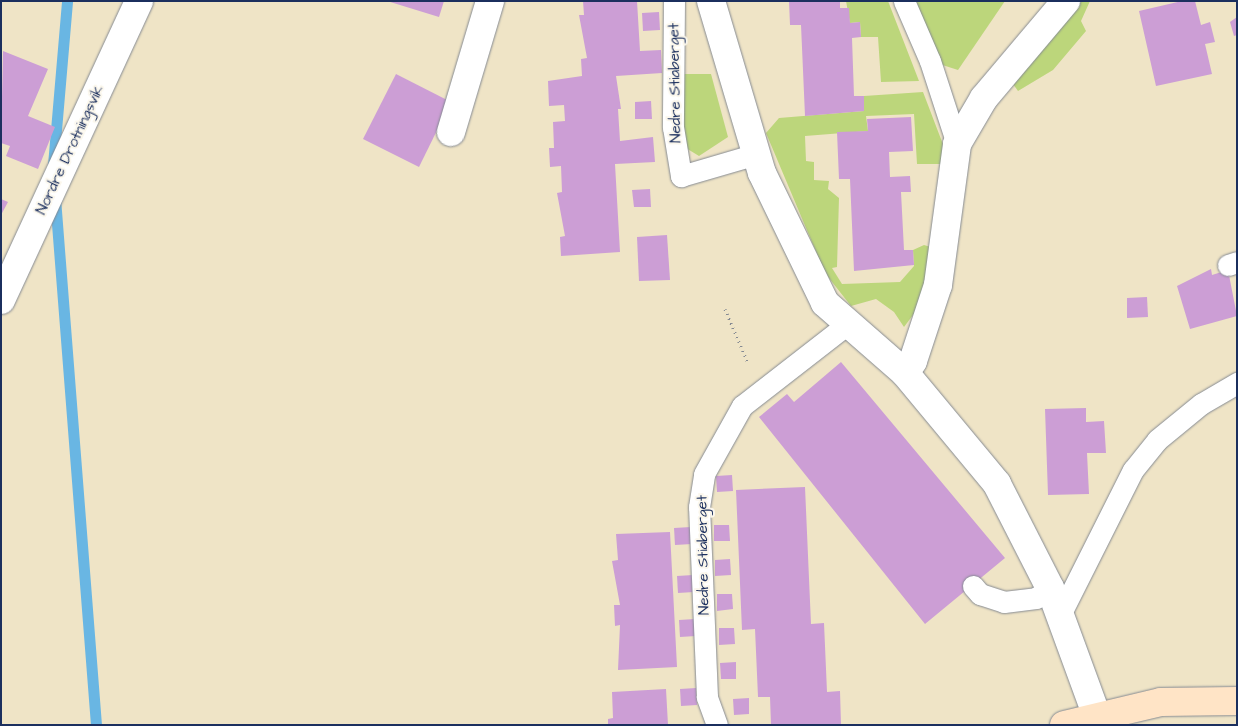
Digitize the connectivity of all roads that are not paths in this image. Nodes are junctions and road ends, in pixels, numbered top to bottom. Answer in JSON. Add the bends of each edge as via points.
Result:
{"nodes":[{"id":1,"x":139,"y":1,"type":"edge"},
{"id":2,"x":490,"y":1,"type":"edge"},
{"id":3,"x":674,"y":1,"type":"edge"},
{"id":4,"x":710,"y":1,"type":"edge"},
{"id":5,"x":904,"y":1,"type":"edge"},
{"id":6,"x":1066,"y":1,"type":"edge"},
{"id":7,"x":451,"y":132,"type":"dead end"},
{"id":8,"x":956,"y":144,"type":"junction"},
{"id":9,"x":756,"y":154,"type":"junction"},
{"id":10,"x":1,"y":300,"type":"edge"},
{"id":11,"x":846,"y":325,"type":"junction"},
{"id":12,"x":904,"y":373,"type":"junction"},
{"id":13,"x":1237,"y":383,"type":"edge"},
{"id":14,"x":973,"y":586,"type":"dead end"},
{"id":15,"x":1050,"y":588,"type":"junction"},
{"id":16,"x":1061,"y":613,"type":"junction"},
{"id":17,"x":707,"y":697,"type":"junction"},
{"id":18,"x":1237,"y":701,"type":"edge"},
{"id":19,"x":1096,"y":714,"type":"junction"},
{"id":20,"x":703,"y":725,"type":"edge"},
{"id":21,"x":717,"y":725,"type":"edge"},
{"id":22,"x":1064,"y":725,"type":"edge"}],
"edges":[{"from":1,"to":10,"type":"street","name":"Nordre Drotningsvik"},
{"from":2,"to":7,"type":"street"},
{"from":3,"to":9,"type":"lane","name":"Nedre Stiaberget","via":[[673,127],[681,176]]},
{"from":4,"to":9,"type":"street"},
{"from":5,"to":8,"type":"lane","via":[[930,61]]},
{"from":6,"to":8,"type":"street","via":[[984,98]]},
{"from":8,"to":12,"type":"street","via":[[938,285],[913,361]]},
{"from":9,"to":11,"type":"street","via":[[825,303]]},
{"from":11,"to":12,"type":"street"},
{"from":11,"to":17,"type":"lane","name":"Nedre Stiaberget","via":[[742,406],[704,474],[699,507]]},
{"from":12,"to":15,"type":"street","via":[[997,484]]},
{"from":13,"to":16,"type":"lane","via":[[1201,404],[1157,440],[1133,470]]},
{"from":14,"to":15,"type":"lane","via":[[980,594],[1004,602],[1036,598]]},
{"from":15,"to":16,"type":"street"},
{"from":16,"to":19,"type":"street"},
{"from":17,"to":20,"type":"lane","name":"Nedre Stiaberget"},
{"from":17,"to":21,"type":"lane","name":"Nedre Stiaberget"},
{"from":18,"to":19,"type":"main road","via":[[1161,702]]},
{"from":19,"to":22,"type":"main road"}]}
